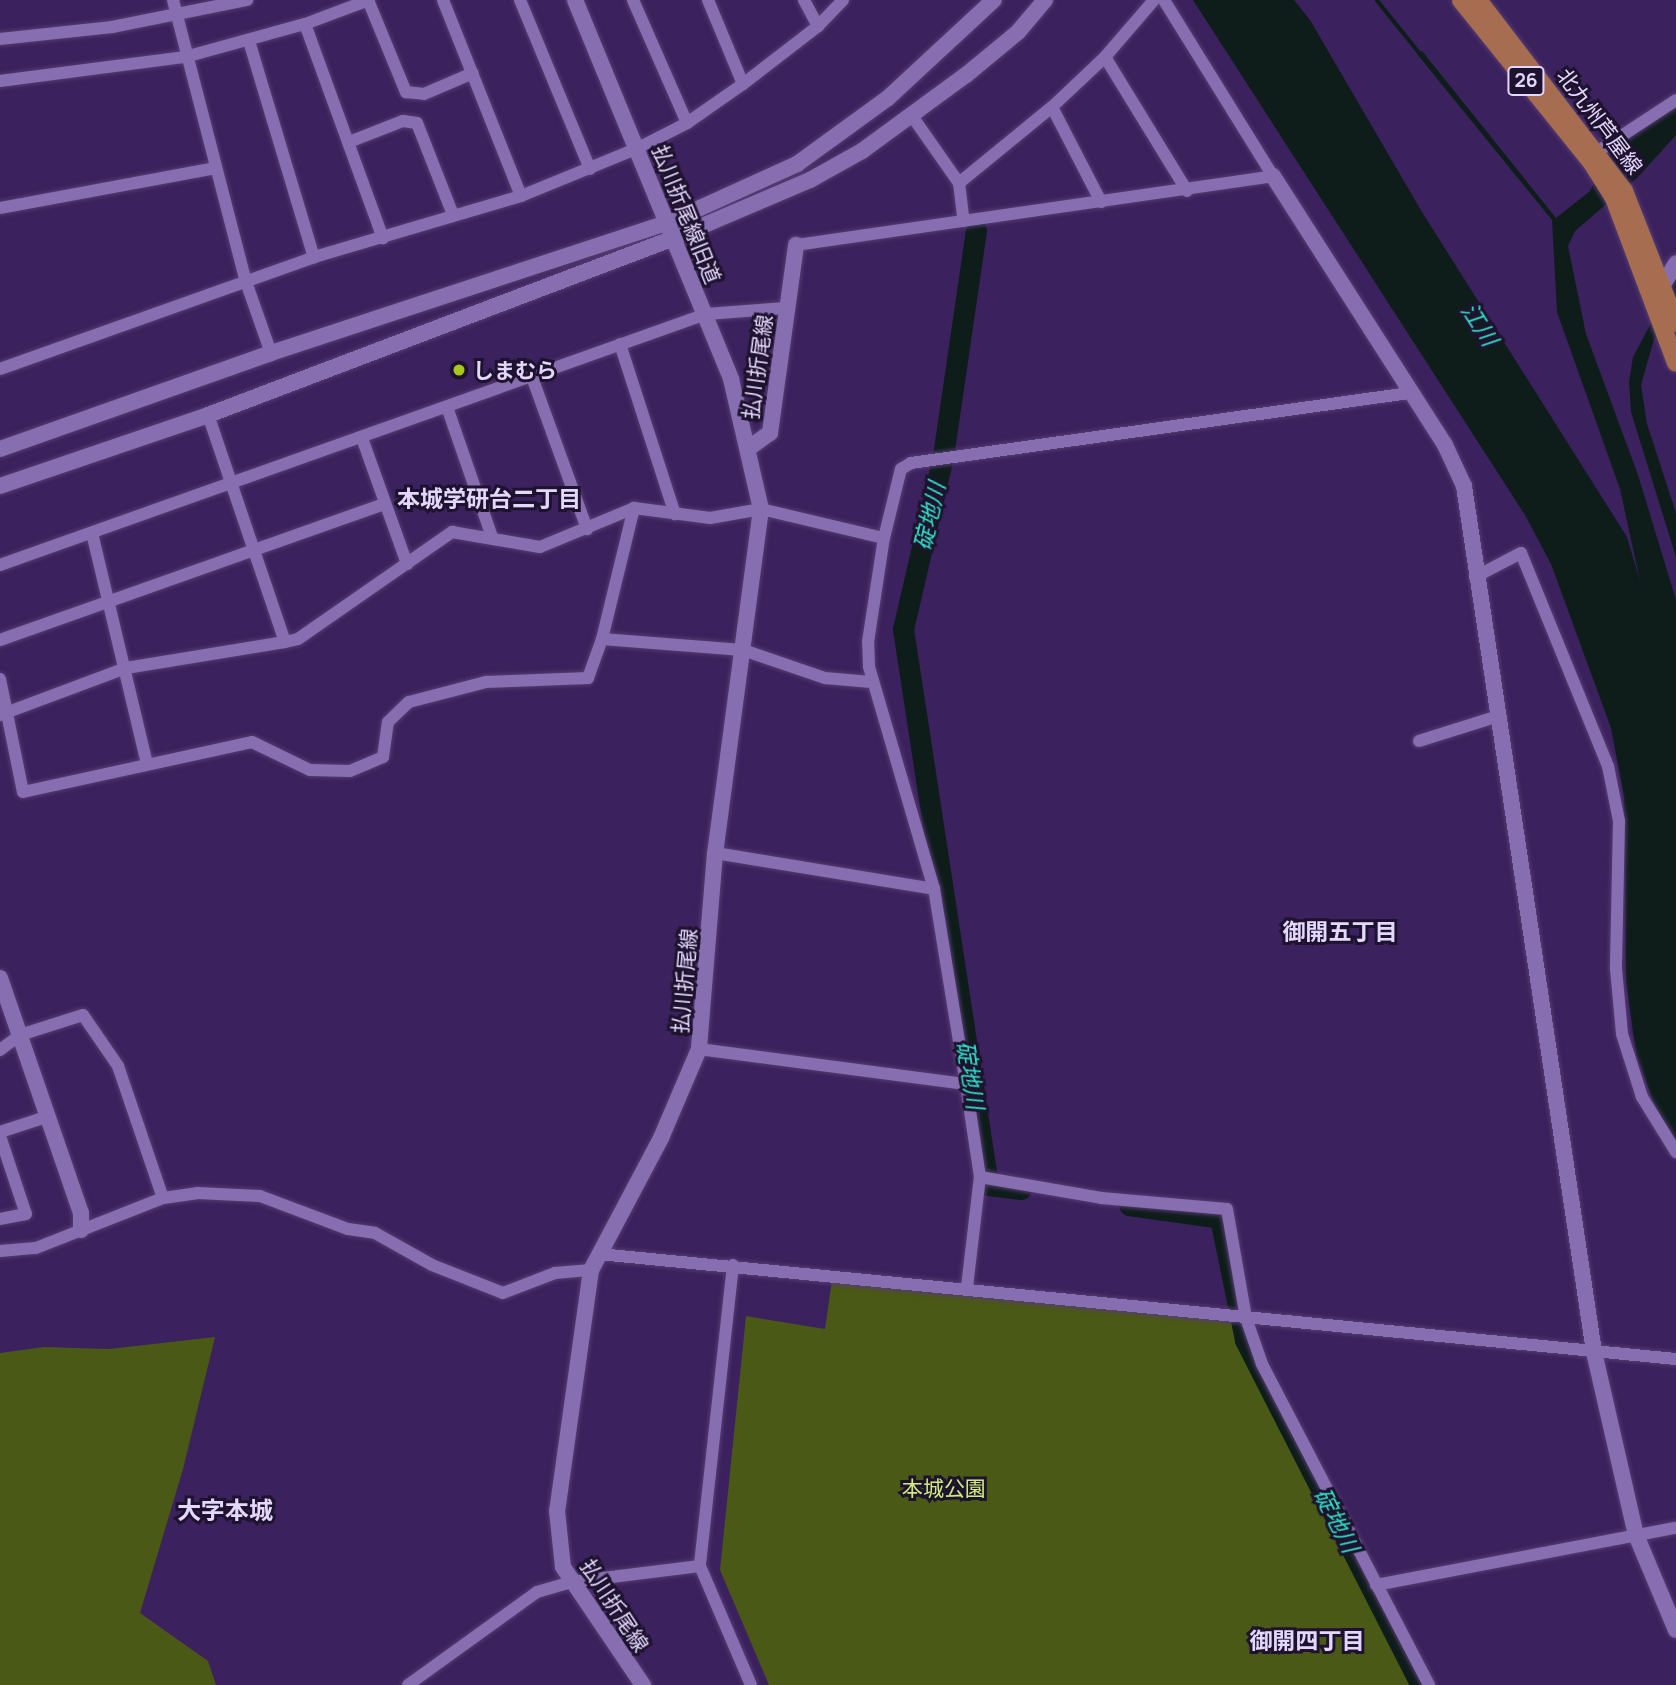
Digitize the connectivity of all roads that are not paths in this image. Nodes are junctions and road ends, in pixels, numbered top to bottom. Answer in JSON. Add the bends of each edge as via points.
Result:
{"nodes":[{"id":1,"x":173,"y":0,"type":"edge"},
{"id":2,"x":247,"y":0,"type":"edge"},
{"id":3,"x":368,"y":0,"type":"edge"},
{"id":4,"x":443,"y":0,"type":"edge"},
{"id":5,"x":520,"y":0,"type":"edge"},
{"id":6,"x":575,"y":0,"type":"edge"},
{"id":7,"x":633,"y":0,"type":"edge"},
{"id":8,"x":708,"y":0,"type":"edge"},
{"id":9,"x":804,"y":0,"type":"edge"},
{"id":10,"x":843,"y":0,"type":"edge"},
{"id":11,"x":994,"y":0,"type":"edge"},
{"id":12,"x":1045,"y":0,"type":"edge"},
{"id":13,"x":1154,"y":0,"type":"edge"},
{"id":14,"x":1164,"y":0,"type":"edge"},
{"id":15,"x":1461,"y":0,"type":"edge"},
{"id":16,"x":1478,"y":0,"type":"edge"},
{"id":17,"x":176,"y":16,"type":"junction"},
{"id":18,"x":305,"y":24,"type":"junction"},
{"id":19,"x":818,"y":26,"type":"junction"},
{"id":20,"x":0,"y":39,"type":"edge"},
{"id":21,"x":249,"y":41,"type":"junction"},
{"id":22,"x":185,"y":57,"type":"junction"},
{"id":23,"x":1105,"y":57,"type":"junction"},
{"id":24,"x":472,"y":73,"type":"junction"},
{"id":25,"x":0,"y":81,"type":"edge"},
{"id":26,"x":743,"y":84,"type":"junction"},
{"id":27,"x":1676,"y":100,"type":"edge"},
{"id":28,"x":1052,"y":107,"type":"junction"},
{"id":29,"x":912,"y":116,"type":"junction"},
{"id":30,"x":687,"y":122,"type":"junction"},
{"id":31,"x":349,"y":142,"type":"junction"},
{"id":32,"x":638,"y":148,"type":"junction"},
{"id":33,"x":1595,"y":157,"type":"junction"},
{"id":34,"x":215,"y":168,"type":"junction"},
{"id":35,"x":590,"y":169,"type":"junction"},
{"id":36,"x":1273,"y":176,"type":"junction"},
{"id":37,"x":960,"y":183,"type":"junction"},
{"id":38,"x":1186,"y":191,"type":"junction"},
{"id":39,"x":1619,"y":195,"type":"junction"},
{"id":40,"x":521,"y":196,"type":"junction"},
{"id":41,"x":1101,"y":202,"type":"junction"},
{"id":42,"x":0,"y":208,"type":"edge"},
{"id":43,"x":453,"y":215,"type":"junction"},
{"id":44,"x":964,"y":221,"type":"junction"},
{"id":45,"x":671,"y":230,"type":"junction"},
{"id":46,"x":383,"y":238,"type":"junction"},
{"id":47,"x":796,"y":246,"type":"joint"},
{"id":48,"x":314,"y":257,"type":"junction"},
{"id":49,"x":1676,"y":264,"type":"edge"},
{"id":50,"x":246,"y":282,"type":"junction"},
{"id":51,"x":1662,"y":282,"type":"junction"},
{"id":52,"x":1654,"y":299,"type":"junction"},
{"id":53,"x":786,"y":308,"type":"junction"},
{"id":54,"x":706,"y":314,"type":"junction"},
{"id":55,"x":1676,"y":323,"type":"edge"},
{"id":56,"x":620,"y":344,"type":"junction"},
{"id":57,"x":271,"y":353,"type":"junction"},
{"id":58,"x":1676,"y":363,"type":"edge"},
{"id":59,"x":0,"y":369,"type":"edge"},
{"id":60,"x":532,"y":377,"type":"junction"},
{"id":61,"x":1409,"y":393,"type":"junction"},
{"id":62,"x":446,"y":407,"type":"junction"},
{"id":63,"x":208,"y":415,"type":"junction"},
{"id":64,"x":362,"y":438,"type":"junction"},
{"id":65,"x":749,"y":448,"type":"junction"},
{"id":66,"x":0,"y":449,"type":"edge"},
{"id":67,"x":233,"y":482,"type":"junction"},
{"id":68,"x":0,"y":486,"type":"edge"},
{"id":69,"x":383,"y":504,"type":"junction"},
{"id":70,"x":634,"y":508,"type":"junction"},
{"id":71,"x":761,"y":509,"type":"junction"},
{"id":72,"x":675,"y":514,"type":"junction"},
{"id":73,"x":587,"y":528,"type":"junction"},
{"id":74,"x":92,"y":533,"type":"junction"},
{"id":75,"x":492,"y":537,"type":"junction"},
{"id":76,"x":884,"y":538,"type":"junction"},
{"id":77,"x":254,"y":550,"type":"junction"},
{"id":78,"x":407,"y":564,"type":"junction"},
{"id":79,"x":0,"y":565,"type":"edge"},
{"id":80,"x":1475,"y":577,"type":"junction"},
{"id":81,"x":108,"y":602,"type":"junction"},
{"id":82,"x":602,"y":639,"type":"junction"},
{"id":83,"x":0,"y":640,"type":"edge"},
{"id":84,"x":285,"y":642,"type":"junction"},
{"id":85,"x":743,"y":650,"type":"junction"},
{"id":86,"x":126,"y":668,"type":"junction"},
{"id":87,"x":0,"y":679,"type":"edge"},
{"id":88,"x":871,"y":682,"type":"junction"},
{"id":89,"x":3,"y":714,"type":"edge"},
{"id":90,"x":1499,"y":716,"type":"junction"},
{"id":91,"x":1419,"y":741,"type":"dead end"},
{"id":92,"x":147,"y":764,"type":"junction"},
{"id":93,"x":715,"y":853,"type":"junction"},
{"id":94,"x":934,"y":890,"type":"junction"},
{"id":95,"x":0,"y":978,"type":"edge"},
{"id":96,"x":0,"y":1002,"type":"edge"},
{"id":97,"x":17,"y":1037,"type":"junction"},
{"id":98,"x":699,"y":1049,"type":"junction"},
{"id":99,"x":0,"y":1050,"type":"edge"},
{"id":100,"x":966,"y":1084,"type":"junction"},
{"id":101,"x":40,"y":1119,"type":"junction"},
{"id":102,"x":0,"y":1134,"type":"edge"},
{"id":103,"x":1676,"y":1152,"type":"edge"},
{"id":104,"x":980,"y":1177,"type":"junction"},
{"id":105,"x":163,"y":1198,"type":"junction"},
{"id":106,"x":0,"y":1219,"type":"edge"},
{"id":107,"x":81,"y":1230,"type":"junction"},
{"id":108,"x":0,"y":1251,"type":"edge"},
{"id":109,"x":599,"y":1254,"type":"junction"},
{"id":110,"x":733,"y":1265,"type":"junction"},
{"id":111,"x":591,"y":1270,"type":"junction"},
{"id":112,"x":967,"y":1287,"type":"junction"},
{"id":113,"x":1246,"y":1318,"type":"junction"},
{"id":114,"x":1594,"y":1352,"type":"junction"},
{"id":115,"x":1676,"y":1359,"type":"edge"},
{"id":116,"x":1676,"y":1528,"type":"edge"},
{"id":117,"x":1636,"y":1535,"type":"junction"},
{"id":118,"x":700,"y":1566,"type":"junction"},
{"id":119,"x":571,"y":1582,"type":"junction"},
{"id":120,"x":1376,"y":1585,"type":"junction"},
{"id":121,"x":1676,"y":1630,"type":"edge"},
{"id":122,"x":408,"y":1685,"type":"edge"},
{"id":123,"x":643,"y":1685,"type":"edge"},
{"id":124,"x":751,"y":1685,"type":"edge"},
{"id":125,"x":1429,"y":1685,"type":"edge"}],
"edges":[{"from":1,"to":17,"type":"street"},
{"from":2,"to":17,"type":"street"},
{"from":3,"to":18,"type":"street"},
{"from":3,"to":24,"type":"street","via":[[407,92],[424,94]]},
{"from":4,"to":24,"type":"street"},
{"from":5,"to":35,"type":"street"},
{"from":6,"to":32,"type":"street","name":"払川折尾線旧道"},
{"from":7,"to":30,"type":"street"},
{"from":8,"to":26,"type":"street"},
{"from":9,"to":19,"type":"street"},
{"from":10,"to":19,"type":"street"},
{"from":11,"to":45,"type":"street","via":[[888,98],[797,164]]},
{"from":12,"to":29,"type":"street","via":[[1018,32]]},
{"from":13,"to":23,"type":"street"},
{"from":14,"to":36,"type":"street"},
{"from":15,"to":33,"type":"main road","name":"北九州芦屋線","number":"26"},
{"from":16,"to":33,"type":"main road","name":"北九州芦屋線","number":"26"},
{"from":17,"to":20,"type":"street"},
{"from":17,"to":22,"type":"street"},
{"from":18,"to":21,"type":"street"},
{"from":18,"to":31,"type":"street"},
{"from":19,"to":26,"type":"street"},
{"from":21,"to":22,"type":"street"},
{"from":21,"to":48,"type":"street"},
{"from":22,"to":25,"type":"street"},
{"from":22,"to":34,"type":"street"},
{"from":23,"to":28,"type":"street"},
{"from":23,"to":38,"type":"street"},
{"from":24,"to":40,"type":"street"},
{"from":26,"to":30,"type":"street"},
{"from":27,"to":33,"type":"street"},
{"from":28,"to":37,"type":"street"},
{"from":28,"to":41,"type":"street"},
{"from":29,"to":37,"type":"street"},
{"from":29,"to":45,"type":"street","via":[[810,180]]},
{"from":30,"to":32,"type":"street"},
{"from":31,"to":43,"type":"street","via":[[403,121],[417,123]]},
{"from":31,"to":46,"type":"street"},
{"from":32,"to":35,"type":"street"},
{"from":32,"to":45,"type":"street","name":"払川折尾線旧道"},
{"from":33,"to":39,"type":"main road","name":"北九州芦屋線","number":"26"},
{"from":34,"to":42,"type":"street"},
{"from":34,"to":50,"type":"street"},
{"from":35,"to":40,"type":"street"},
{"from":36,"to":38,"type":"street"},
{"from":36,"to":61,"type":"street"},
{"from":37,"to":44,"type":"street"},
{"from":38,"to":41,"type":"street"},
{"from":39,"to":51,"type":"main road","name":"北九州芦屋線","number":"26"},
{"from":39,"to":52,"type":"main road","name":"北九州芦屋線","number":"26"},
{"from":40,"to":43,"type":"street"},
{"from":41,"to":44,"type":"street"},
{"from":43,"to":46,"type":"street"},
{"from":44,"to":47,"type":"street"},
{"from":45,"to":54,"type":"street","name":"払川折尾線旧道"},
{"from":45,"to":57,"type":"street"},
{"from":45,"to":63,"type":"street"},
{"from":46,"to":48,"type":"street"},
{"from":47,"to":53,"type":"street","name":"払川折尾線"},
{"from":48,"to":50,"type":"street"},
{"from":49,"to":51,"type":"street"},
{"from":50,"to":57,"type":"street"},
{"from":50,"to":59,"type":"street"},
{"from":51,"to":52,"type":"street"},
{"from":51,"to":55,"type":"main road","name":"北九州芦屋線","number":"26"},
{"from":52,"to":58,"type":"main road","name":"北九州芦屋線","number":"26"},
{"from":53,"to":54,"type":"street"},
{"from":53,"to":65,"type":"street","name":"払川折尾線","via":[[770,433]]},
{"from":54,"to":56,"type":"street"},
{"from":54,"to":65,"type":"street","name":"払川折尾線旧道","via":[[731,379]]},
{"from":56,"to":60,"type":"street"},
{"from":56,"to":72,"type":"street"},
{"from":57,"to":66,"type":"street"},
{"from":60,"to":62,"type":"street"},
{"from":60,"to":73,"type":"street"},
{"from":61,"to":76,"type":"street","via":[[911,463],[901,469]]},
{"from":61,"to":80,"type":"street","via":[[1445,445],[1464,486]]},
{"from":62,"to":64,"type":"street"},
{"from":62,"to":75,"type":"street"},
{"from":63,"to":67,"type":"street"},
{"from":63,"to":68,"type":"street"},
{"from":64,"to":67,"type":"street"},
{"from":64,"to":69,"type":"street"},
{"from":65,"to":71,"type":"street","name":"払川折尾線"},
{"from":67,"to":74,"type":"street"},
{"from":67,"to":77,"type":"street"},
{"from":69,"to":77,"type":"street"},
{"from":69,"to":78,"type":"street"},
{"from":70,"to":72,"type":"street"},
{"from":70,"to":73,"type":"street"},
{"from":70,"to":82,"type":"street"},
{"from":71,"to":72,"type":"street","via":[[710,518]]},
{"from":71,"to":76,"type":"street"},
{"from":71,"to":85,"type":"street","name":"払川折尾線"},
{"from":73,"to":75,"type":"street","via":[[540,547]]},
{"from":74,"to":79,"type":"street"},
{"from":74,"to":81,"type":"street"},
{"from":75,"to":78,"type":"street","via":[[452,532]]},
{"from":76,"to":88,"type":"street","via":[[868,642]]},
{"from":77,"to":81,"type":"street"},
{"from":77,"to":84,"type":"street"},
{"from":78,"to":84,"type":"street","via":[[298,639]]},
{"from":80,"to":90,"type":"street"},
{"from":80,"to":103,"type":"street","via":[[1521,553],[1608,766],[1619,821],[1616,969],[1622,1034],[1642,1097]]},
{"from":81,"to":83,"type":"street"},
{"from":81,"to":86,"type":"street"},
{"from":82,"to":85,"type":"street"},
{"from":82,"to":92,"type":"street","via":[[588,678],[486,682],[409,702],[388,722],[383,757],[350,771],[310,771],[251,743]]},
{"from":84,"to":86,"type":"street"},
{"from":85,"to":88,"type":"street","via":[[825,678]]},
{"from":85,"to":93,"type":"street","name":"払川折尾線"},
{"from":86,"to":89,"type":"street"},
{"from":86,"to":92,"type":"street"},
{"from":87,"to":89,"type":"street"},
{"from":88,"to":94,"type":"street"},
{"from":89,"to":92,"type":"street","via":[[23,792]]},
{"from":90,"to":91,"type":"street"},
{"from":90,"to":114,"type":"street"},
{"from":93,"to":94,"type":"street"},
{"from":93,"to":98,"type":"street","name":"払川折尾線"},
{"from":94,"to":100,"type":"street"},
{"from":95,"to":97,"type":"street"},
{"from":96,"to":97,"type":"street"},
{"from":97,"to":99,"type":"street"},
{"from":97,"to":101,"type":"street"},
{"from":97,"to":105,"type":"street","via":[[83,1015],[118,1066]]},
{"from":97,"to":107,"type":"street","via":[[81,1213]]},
{"from":98,"to":100,"type":"street"},
{"from":98,"to":109,"type":"street","name":"払川折尾線","via":[[661,1138]]},
{"from":100,"to":104,"type":"street"},
{"from":101,"to":102,"type":"street"},
{"from":101,"to":107,"type":"street"},
{"from":102,"to":106,"type":"street","via":[[26,1214]]},
{"from":104,"to":112,"type":"street"},
{"from":104,"to":113,"type":"street","via":[[1101,1198],[1227,1209]]},
{"from":105,"to":107,"type":"street"},
{"from":105,"to":111,"type":"street","via":[[197,1193],[260,1196],[348,1229],[375,1233],[432,1265],[503,1293],[555,1273]]},
{"from":107,"to":108,"type":"street","via":[[36,1248]]},
{"from":109,"to":110,"type":"street"},
{"from":109,"to":111,"type":"street","name":"払川折尾線"},
{"from":110,"to":112,"type":"street"},
{"from":110,"to":118,"type":"street"},
{"from":111,"to":119,"type":"street","name":"払川折尾線","via":[[558,1511],[563,1567]]},
{"from":112,"to":113,"type":"street"},
{"from":113,"to":114,"type":"street"},
{"from":113,"to":120,"type":"street","via":[[1262,1364]]},
{"from":114,"to":115,"type":"street"},
{"from":114,"to":117,"type":"street"},
{"from":116,"to":117,"type":"street"},
{"from":117,"to":120,"type":"street"},
{"from":117,"to":121,"type":"street"},
{"from":118,"to":119,"type":"street"},
{"from":118,"to":124,"type":"street"},
{"from":119,"to":122,"type":"street","via":[[537,1592]]},
{"from":119,"to":123,"type":"street","name":"払川折尾線"},
{"from":120,"to":125,"type":"street"}]}
